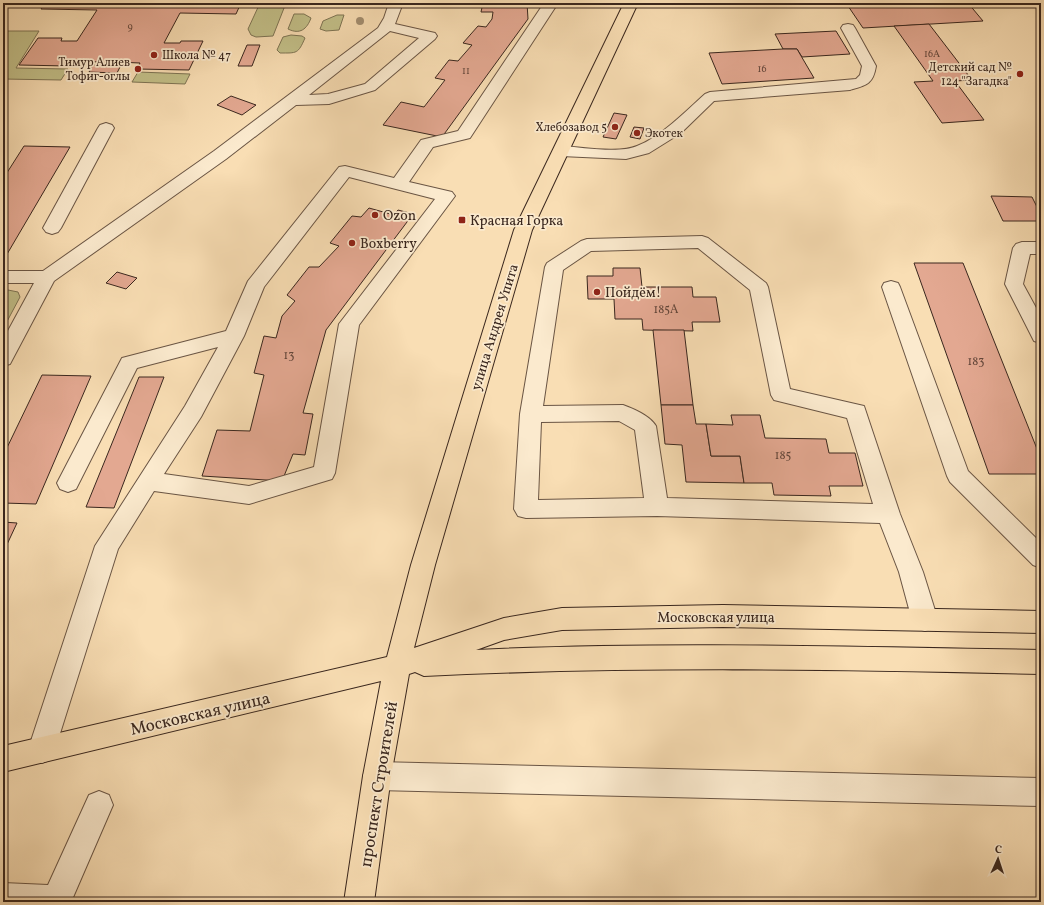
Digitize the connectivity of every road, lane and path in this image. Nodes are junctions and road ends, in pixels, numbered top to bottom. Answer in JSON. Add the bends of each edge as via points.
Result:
{"nodes":[{"id":1,"x":396,"y":3,"type":"edge"},
{"id":2,"x":551,"y":3,"type":"edge"},
{"id":3,"x":631,"y":3,"type":"edge"},
{"id":4,"x":386,"y":26,"type":"junction"},
{"id":5,"x":848,"y":28,"type":"dead end"},
{"id":6,"x":292,"y":100,"type":"junction"},
{"id":7,"x":106,"y":128,"type":"dead end"},
{"id":8,"x":561,"y":151,"type":"junction"},
{"id":9,"x":399,"y":183,"type":"junction"},
{"id":10,"x":52,"y":228,"type":"dead end"},
{"id":11,"x":1041,"y":248,"type":"edge"},
{"id":12,"x":3,"y":277,"type":"edge"},
{"id":13,"x":47,"y":277,"type":"junction"},
{"id":14,"x":892,"y":287,"type":"dead end"},
{"id":15,"x":234,"y":336,"type":"junction"},
{"id":16,"x":1041,"y":336,"type":"edge"},
{"id":17,"x":3,"y":359,"type":"edge"},
{"id":18,"x":531,"y":414,"type":"junction"},
{"id":19,"x":149,"y":481,"type":"junction"},
{"id":20,"x":68,"y":483,"type":"dead end"},
{"id":21,"x":657,"y":507,"type":"junction"},
{"id":22,"x":888,"y":514,"type":"junction"},
{"id":23,"x":1041,"y":558,"type":"edge"},
{"id":24,"x":925,"y":620,"type":"junction"},
{"id":25,"x":1041,"y":622,"type":"edge"},
{"id":26,"x":1041,"y":662,"type":"edge"},
{"id":27,"x":397,"y":666,"type":"junction"},
{"id":28,"x":42,"y":750,"type":"junction"},
{"id":29,"x":3,"y":759,"type":"edge"},
{"id":30,"x":377,"y":776,"type":"junction"},
{"id":31,"x":1041,"y":792,"type":"edge"},
{"id":32,"x":99,"y":805,"type":"dead end"},
{"id":33,"x":3,"y":898,"type":"edge"},
{"id":34,"x":359,"y":902,"type":"edge"}],
"edges":[{"from":1,"to":4,"type":"lane"},
{"from":2,"to":9,"type":"lane","via":[[464,135],[427,143]]},
{"from":3,"to":8,"type":"main road","name":"улица Андрея Упита"},
{"from":4,"to":6,"type":"lane","via":[[383,31]]},
{"from":4,"to":6,"type":"lane","via":[[430,36],[370,87],[329,99]]},
{"from":5,"to":8,"type":"lane","via":[[869,66],[868,76],[861,82],[710,97],[675,130],[643,150],[626,154]]},
{"from":6,"to":13,"type":"lane","via":[[220,155]]},
{"from":7,"to":10,"type":"lane"},
{"from":8,"to":27,"type":"main road","name":"улица Андрея Упита","via":[[523,230],[424,565]]},
{"from":9,"to":15,"type":"lane","via":[[345,171],[255,285]]},
{"from":9,"to":19,"type":"lane","via":[[446,196],[349,324],[324,473],[249,495]]},
{"from":11,"to":16,"type":"lane","via":[[1022,248],[1014,284]]},
{"from":12,"to":13,"type":"lane"},
{"from":13,"to":17,"type":"lane"},
{"from":14,"to":23,"type":"lane","via":[[958,476]]},
{"from":15,"to":19,"type":"lane","via":[[193,411]]},
{"from":15,"to":20,"type":"lane","via":[[129,363]]},
{"from":18,"to":21,"type":"lane","via":[[623,413],[645,426]]},
{"from":18,"to":21,"type":"lane","via":[[526,509]]},
{"from":18,"to":22,"type":"lane","via":[[554,267],[587,245],[702,242],[759,287],[781,394],[856,412]]},
{"from":19,"to":28,"type":"lane","via":[[107,546]]},
{"from":21,"to":22,"type":"lane"},
{"from":22,"to":24,"type":"lane","via":[[911,572]]},
{"from":24,"to":25,"type":"main road","name":"Московская улица"},
{"from":24,"to":27,"type":"main road","name":"Московская улица","via":[[723,616],[562,619],[504,629]]},
{"from":26,"to":27,"type":"main road","name":"Московская улица","via":[[744,656],[507,659]]},
{"from":27,"to":28,"type":"main road","name":"Московская улица"},
{"from":27,"to":30,"type":"main road","name":"проспект Строителей"},
{"from":28,"to":29,"type":"main road","name":"Московская улица"},
{"from":30,"to":31,"type":"lane"},
{"from":30,"to":34,"type":"main road","name":"проспект Строителей"},
{"from":32,"to":33,"type":"lane","via":[[56,901]]}]}
